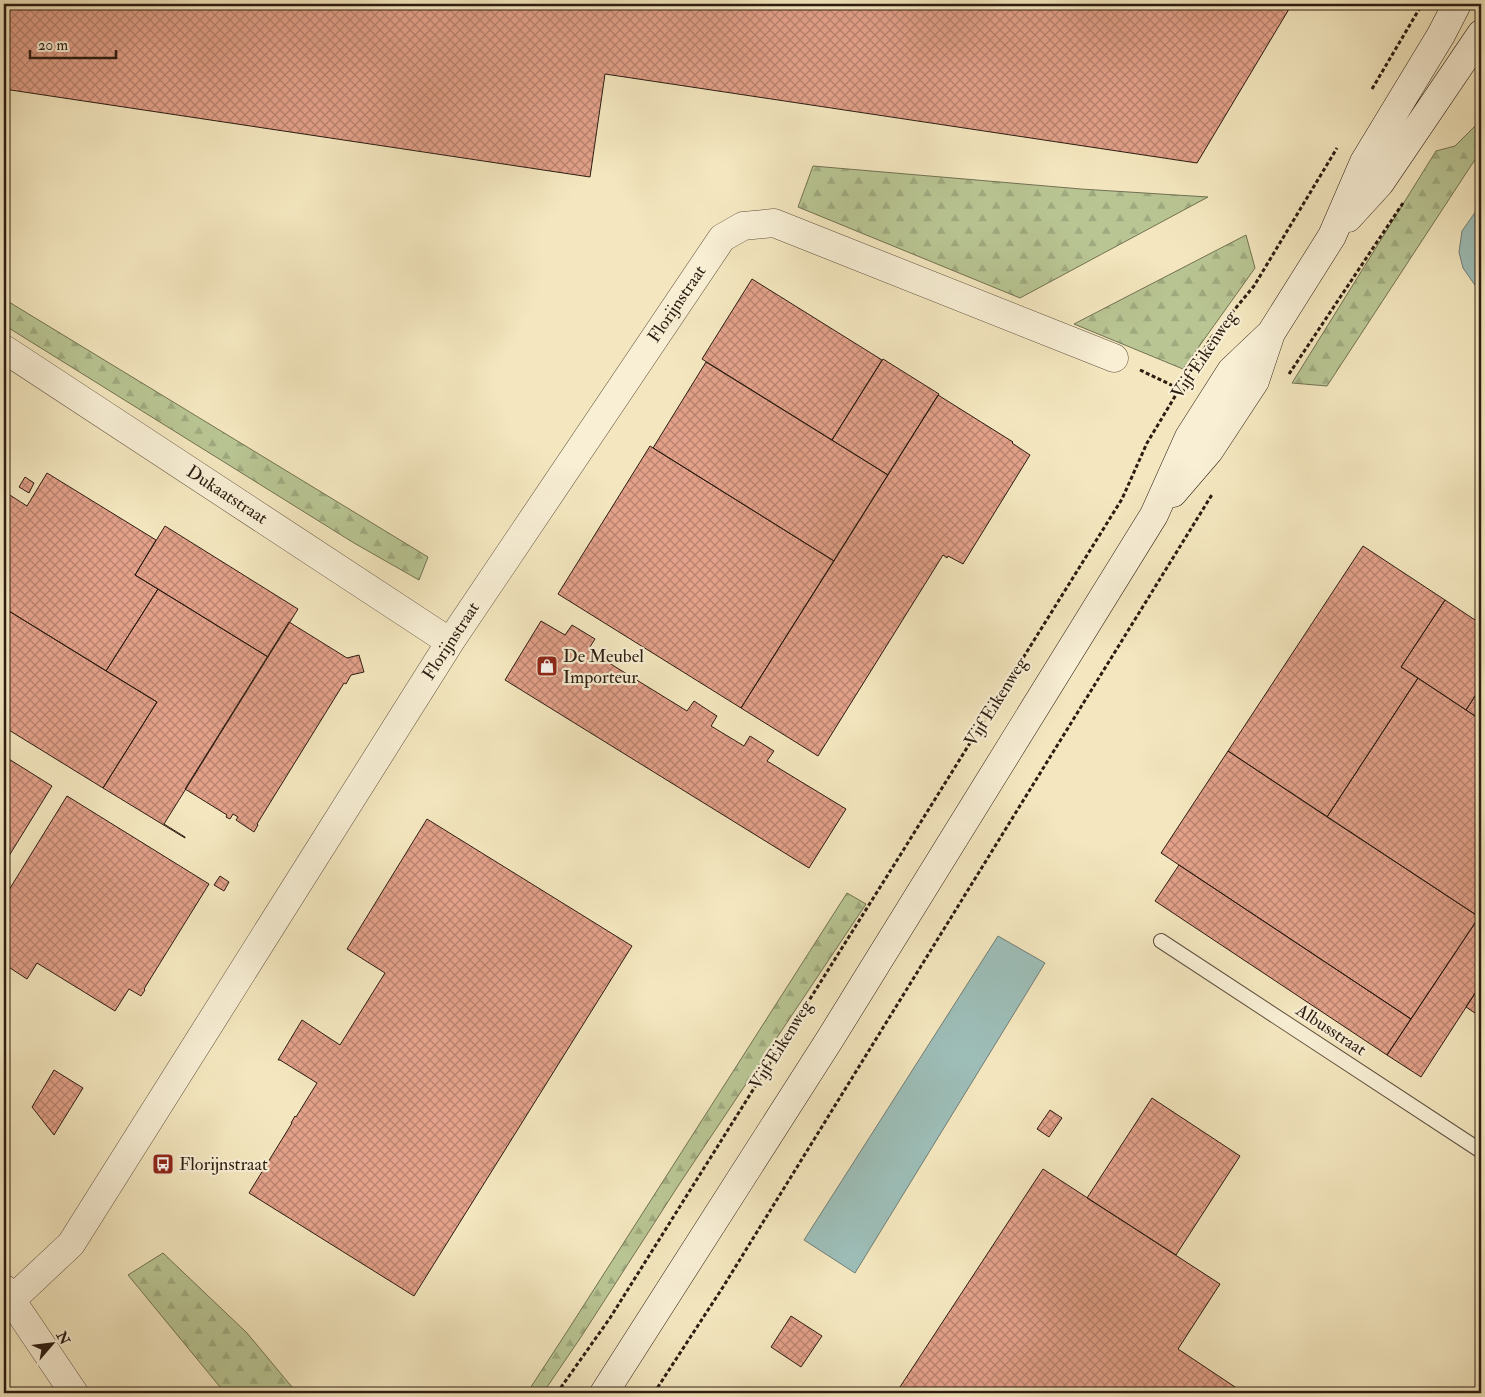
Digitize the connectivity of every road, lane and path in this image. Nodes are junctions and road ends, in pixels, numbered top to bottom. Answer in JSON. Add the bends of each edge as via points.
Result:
{"nodes":[{"id":1,"x":1423,"y":4,"type":"edge"},
{"id":2,"x":1457,"y":4,"type":"edge"},
{"id":3,"x":1481,"y":34,"type":"edge"},
{"id":4,"x":1370,"y":93,"type":"dead end"},
{"id":5,"x":1340,"y":142,"type":"dead end"},
{"id":6,"x":1404,"y":202,"type":"dead end"},
{"id":7,"x":1332,"y":236,"type":"junction"},
{"id":8,"x":4,"y":350,"type":"edge"},
{"id":9,"x":1114,"y":358,"type":"dead end"},
{"id":10,"x":1284,"y":381,"type":"dead end"},
{"id":11,"x":1215,"y":490,"type":"dead end"},
{"id":12,"x":450,"y":642,"type":"junction"},
{"id":13,"x":1161,"y":942,"type":"dead end"},
{"id":14,"x":1481,"y":1151,"type":"edge"},
{"id":15,"x":6,"y":1299,"type":"edge"},
{"id":16,"x":74,"y":1393,"type":"edge"},
{"id":17,"x":556,"y":1393,"type":"edge"},
{"id":18,"x":604,"y":1393,"type":"edge"},
{"id":19,"x":654,"y":1393,"type":"edge"}],
"edges":[{"from":1,"to":4,"type":"path"},
{"from":2,"to":7,"type":"street","name":"Vijf Eikenweg","via":[[1364,162]]},
{"from":3,"to":7,"type":"street","name":"Vijf Eikenweg","via":[[1380,183]]},
{"from":5,"to":17,"type":"path","name":"Vijf Eikenweg","via":[[1254,286],[1210,338],[1147,443],[1122,499],[610,1318]]},
{"from":6,"to":10,"type":"path"},
{"from":7,"to":18,"type":"street","name":"Vijf Eikenweg","via":[[1271,333],[1255,381],[1209,451],[1154,515],[830,1039]]},
{"from":8,"to":12,"type":"street","name":"Dukaatstraat"},
{"from":9,"to":12,"type":"street","name":"Florijnstraat","via":[[774,224],[743,226],[722,238]]},
{"from":11,"to":19,"type":"path","via":[[723,1287]]},
{"from":12,"to":15,"type":"street","name":"Florijnstraat","via":[[71,1244]]},
{"from":13,"to":14,"type":"lane","name":"Albusstraat"},
{"from":15,"to":16,"type":"street","name":"Florijnstraat"}]}
